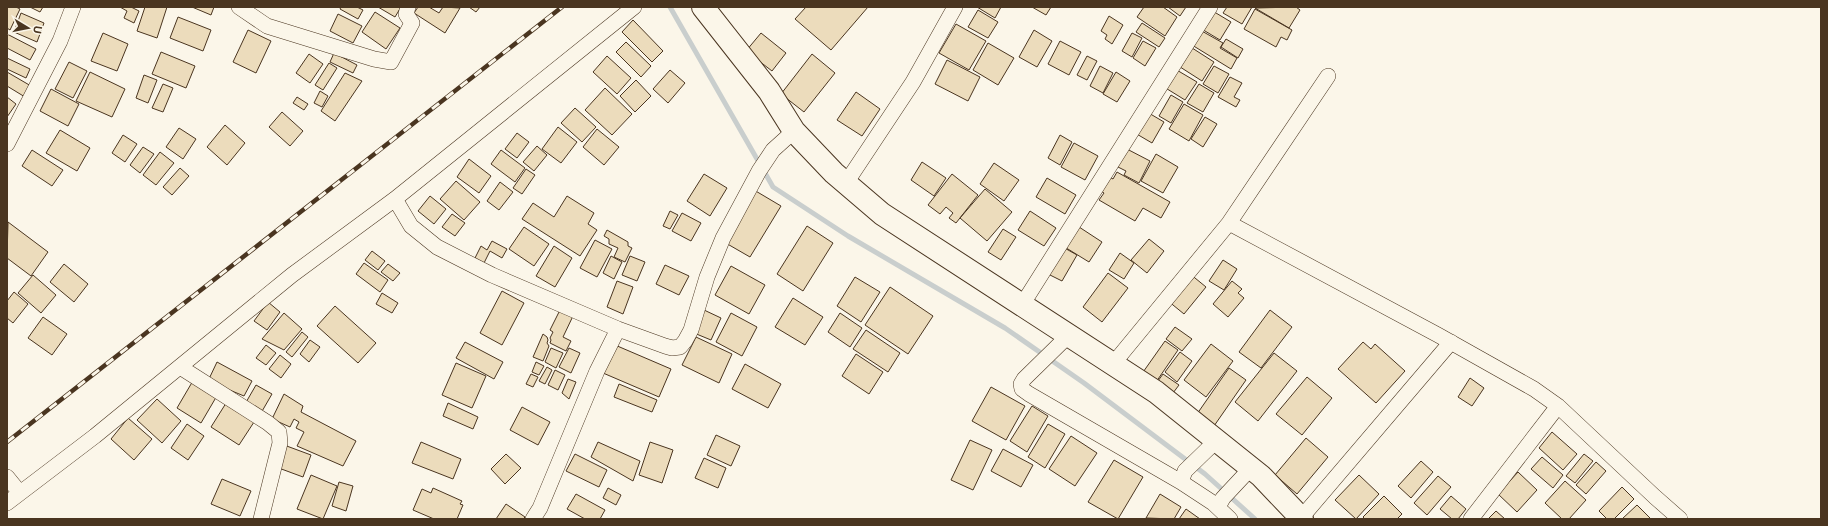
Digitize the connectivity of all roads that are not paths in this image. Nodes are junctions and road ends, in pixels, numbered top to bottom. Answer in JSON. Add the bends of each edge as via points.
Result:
{"nodes":[{"id":1,"x":73,"y":7,"type":"edge"},
{"id":2,"x":239,"y":7,"type":"edge"},
{"id":3,"x":408,"y":7,"type":"edge"},
{"id":4,"x":634,"y":7,"type":"edge"},
{"id":5,"x":703,"y":7,"type":"edge"},
{"id":6,"x":955,"y":7,"type":"edge"},
{"id":7,"x":1210,"y":7,"type":"edge"},
{"id":8,"x":1328,"y":76,"type":"dead end"},
{"id":9,"x":794,"y":131,"type":"junction"},
{"id":10,"x":7,"y":144,"type":"edge"},
{"id":11,"x":846,"y":183,"type":"junction"},
{"id":12,"x":395,"y":199,"type":"junction"},
{"id":13,"x":1228,"y":223,"type":"junction"},
{"id":14,"x":1022,"y":305,"type":"junction"},
{"id":15,"x":618,"y":329,"type":"junction"},
{"id":16,"x":1062,"y":341,"type":"junction"},
{"id":17,"x":1451,"y":342,"type":"junction"},
{"id":18,"x":1113,"y":364,"type":"junction"},
{"id":19,"x":180,"y":367,"type":"junction"},
{"id":20,"x":1558,"y":406,"type":"junction"},
{"id":21,"x":1213,"y":444,"type":"junction"},
{"id":22,"x":1246,"y":473,"type":"junction"},
{"id":23,"x":1183,"y":476,"type":"junction"},
{"id":24,"x":7,"y":477,"type":"edge"},
{"id":25,"x":20,"y":493,"type":"junction"},
{"id":26,"x":1220,"y":502,"type":"junction"},
{"id":27,"x":7,"y":504,"type":"edge"},
{"id":28,"x":1293,"y":517,"type":"edge"},
{"id":29,"x":261,"y":519,"type":"edge"},
{"id":30,"x":533,"y":519,"type":"edge"},
{"id":31,"x":1230,"y":519,"type":"edge"},
{"id":32,"x":1471,"y":519,"type":"edge"},
{"id":33,"x":1680,"y":519,"type":"edge"}],
"edges":[{"from":1,"to":10,"type":"street","via":[[60,41]]},
{"from":2,"to":3,"type":"street","via":[[267,26],[391,62],[412,23],[406,14]]},
{"from":4,"to":12,"type":"street"},
{"from":5,"to":9,"type":"main road","via":[[768,91]]},
{"from":6,"to":11,"type":"street","via":[[914,82]]},
{"from":7,"to":14,"type":"street"},
{"from":8,"to":13,"type":"street"},
{"from":9,"to":11,"type":"main road"},
{"from":9,"to":15,"type":"street","via":[[774,150],[759,171],[723,238],[707,277],[691,330],[680,347],[672,348]]},
{"from":11,"to":14,"type":"main road","via":[[882,214]]},
{"from":12,"to":15,"type":"street","via":[[411,226],[437,247],[492,275]]},
{"from":12,"to":19,"type":"street","via":[[292,275]]},
{"from":13,"to":17,"type":"street"},
{"from":13,"to":18,"type":"street"},
{"from":14,"to":16,"type":"main road"},
{"from":15,"to":30,"type":"street","via":[[597,371],[540,508]]},
{"from":16,"to":18,"type":"main road"},
{"from":16,"to":23,"type":"street","via":[[1021,384],[1022,388]]},
{"from":17,"to":20,"type":"street","via":[[1534,389]]},
{"from":17,"to":28,"type":"street"},
{"from":18,"to":21,"type":"main road","via":[[1156,392]]},
{"from":19,"to":25,"type":"street"},
{"from":19,"to":29,"type":"street","via":[[268,422],[279,432],[280,444]]},
{"from":20,"to":32,"type":"street"},
{"from":20,"to":33,"type":"street"},
{"from":21,"to":22,"type":"main road"},
{"from":21,"to":23,"type":"street"},
{"from":22,"to":26,"type":"street"},
{"from":22,"to":28,"type":"main road"},
{"from":23,"to":26,"type":"street"},
{"from":24,"to":25,"type":"street"},
{"from":25,"to":27,"type":"street"},
{"from":26,"to":31,"type":"street"}]}
